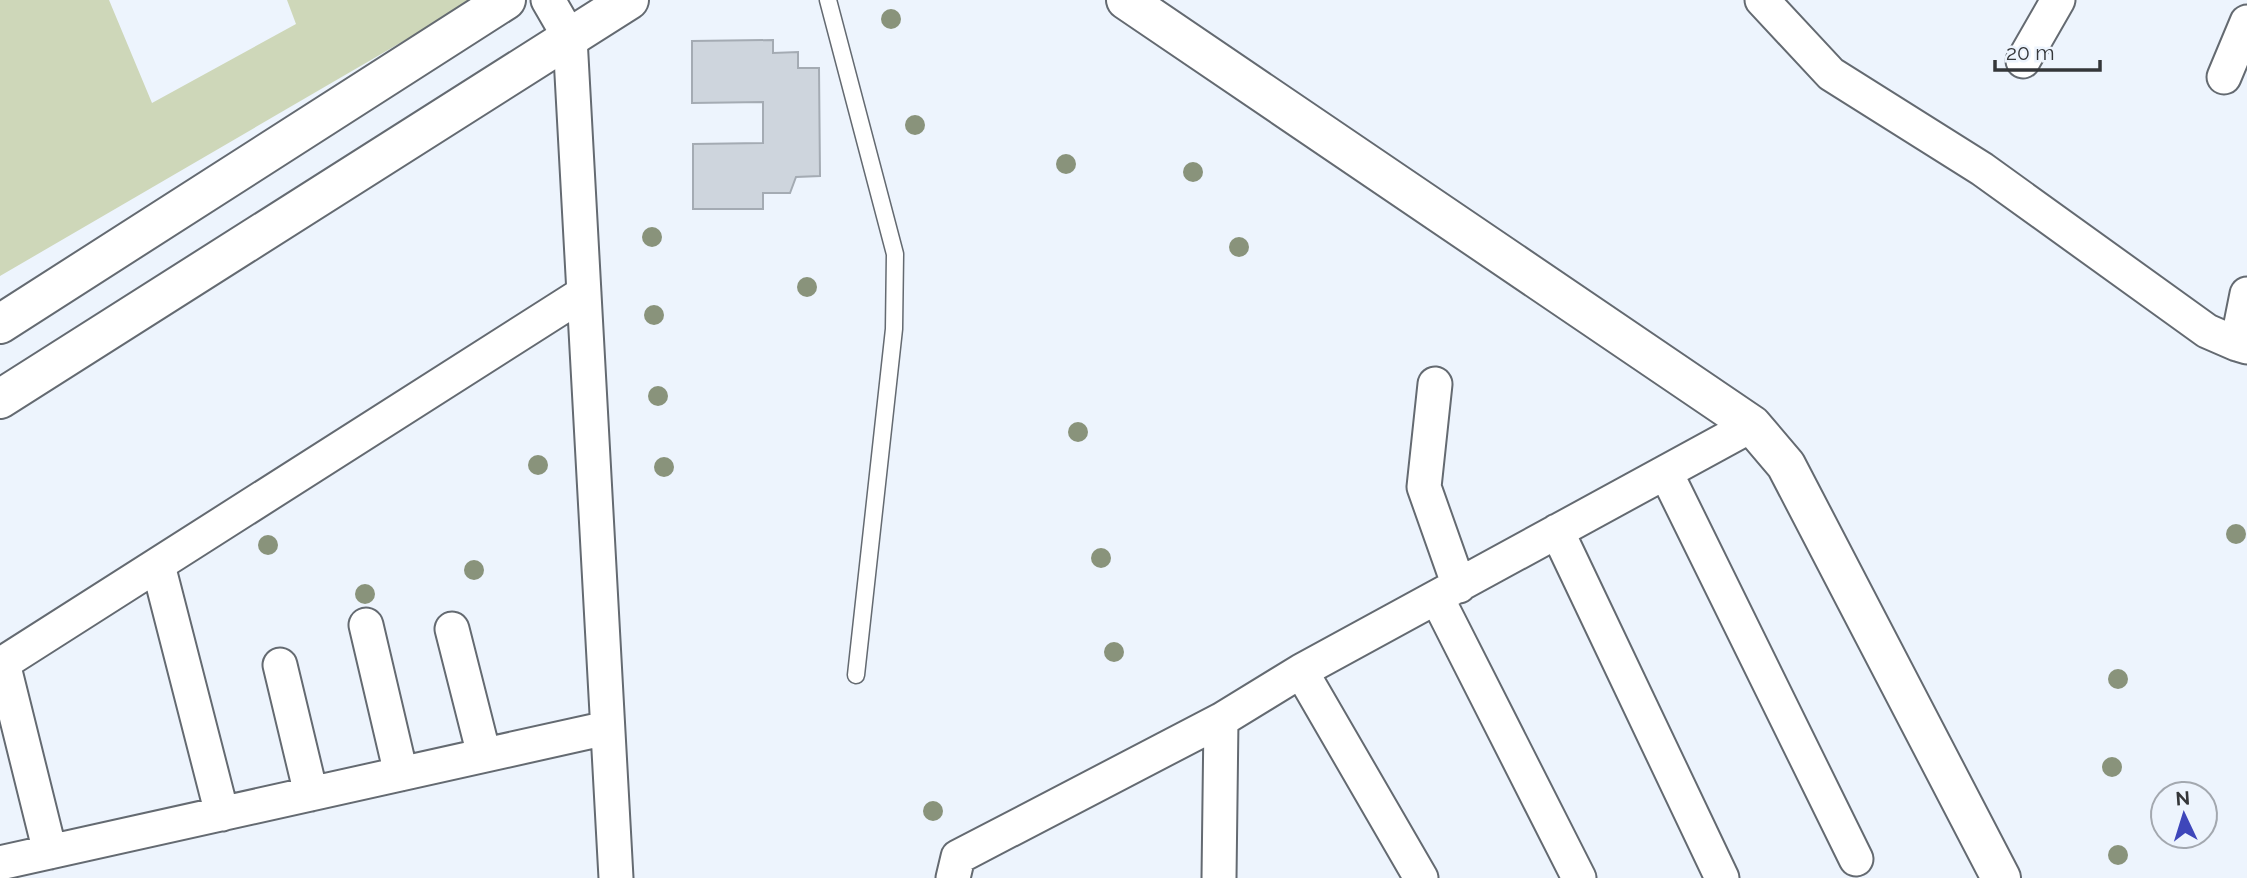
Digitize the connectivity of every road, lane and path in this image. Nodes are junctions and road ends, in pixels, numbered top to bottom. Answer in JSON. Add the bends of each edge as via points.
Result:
{"nodes":[{"id":1,"x":506,"y":0,"type":"edge"},
{"id":2,"x":548,"y":0,"type":"edge"},
{"id":3,"x":629,"y":0,"type":"edge"},
{"id":4,"x":828,"y":0,"type":"edge"},
{"id":5,"x":1126,"y":0,"type":"edge"},
{"id":6,"x":1762,"y":0,"type":"edge"},
{"id":7,"x":2058,"y":0,"type":"edge"},
{"id":8,"x":2247,"y":22,"type":"edge"},
{"id":9,"x":570,"y":38,"type":"junction"},
{"id":10,"x":2023,"y":61,"type":"dead end"},
{"id":11,"x":2224,"y":77,"type":"dead end"},
{"id":12,"x":584,"y":293,"type":"junction"},
{"id":13,"x":2247,"y":294,"type":"edge"},
{"id":14,"x":0,"y":324,"type":"edge"},
{"id":15,"x":2242,"y":345,"type":"edge"},
{"id":16,"x":1435,"y":384,"type":"dead end"},
{"id":17,"x":0,"y":399,"type":"edge"},
{"id":18,"x":1752,"y":425,"type":"junction"},
{"id":19,"x":1666,"y":472,"type":"junction"},
{"id":20,"x":1557,"y":531,"type":"junction"},
{"id":21,"x":158,"y":565,"type":"junction"},
{"id":22,"x":1448,"y":592,"type":"junction"},
{"id":23,"x":366,"y":625,"type":"dead end"},
{"id":24,"x":452,"y":629,"type":"dead end"},
{"id":25,"x":1,"y":664,"type":"edge"},
{"id":26,"x":280,"y":665,"type":"dead end"},
{"id":27,"x":1301,"y":671,"type":"junction"},
{"id":28,"x":856,"y":675,"type":"dead end"},
{"id":29,"x":1221,"y":720,"type":"junction"},
{"id":30,"x":607,"y":728,"type":"junction"},
{"id":31,"x":484,"y":755,"type":"junction"},
{"id":32,"x":401,"y":774,"type":"junction"},
{"id":33,"x":311,"y":794,"type":"junction"},
{"id":34,"x":222,"y":814,"type":"junction"},
{"id":35,"x":50,"y":852,"type":"junction"},
{"id":36,"x":1856,"y":859,"type":"dead end"},
{"id":37,"x":0,"y":863,"type":"edge"},
{"id":38,"x":615,"y":878,"type":"edge"},
{"id":39,"x":953,"y":878,"type":"edge"},
{"id":40,"x":1219,"y":878,"type":"edge"},
{"id":41,"x":1421,"y":878,"type":"edge"},
{"id":42,"x":1579,"y":878,"type":"edge"},
{"id":43,"x":1722,"y":878,"type":"edge"},
{"id":44,"x":2001,"y":878,"type":"edge"}],
"edges":[{"from":1,"to":14,"type":"street"},
{"from":2,"to":9,"type":"street"},
{"from":3,"to":9,"type":"street"},
{"from":4,"to":28,"type":"lane","via":[[895,254],[894,329]]},
{"from":5,"to":18,"type":"street"},
{"from":6,"to":15,"type":"street","via":[[1831,74],[1982,169],[2207,331]]},
{"from":7,"to":10,"type":"street"},
{"from":8,"to":11,"type":"street"},
{"from":9,"to":12,"type":"street"},
{"from":9,"to":17,"type":"street"},
{"from":12,"to":21,"type":"street"},
{"from":12,"to":30,"type":"street"},
{"from":13,"to":15,"type":"street"},
{"from":16,"to":22,"type":"street","via":[[1424,487]]},
{"from":18,"to":19,"type":"street"},
{"from":18,"to":44,"type":"street","via":[[1786,465]]},
{"from":19,"to":20,"type":"street"},
{"from":19,"to":36,"type":"street"},
{"from":20,"to":22,"type":"street"},
{"from":20,"to":43,"type":"street"},
{"from":21,"to":25,"type":"street"},
{"from":21,"to":34,"type":"street"},
{"from":22,"to":27,"type":"street"},
{"from":22,"to":42,"type":"street"},
{"from":23,"to":32,"type":"street"},
{"from":24,"to":31,"type":"street"},
{"from":25,"to":35,"type":"street"},
{"from":26,"to":33,"type":"street"},
{"from":27,"to":29,"type":"street"},
{"from":27,"to":41,"type":"street"},
{"from":29,"to":39,"type":"street","via":[[958,857]]},
{"from":29,"to":40,"type":"street"},
{"from":30,"to":31,"type":"street"},
{"from":30,"to":38,"type":"street"},
{"from":31,"to":32,"type":"street"},
{"from":32,"to":33,"type":"street"},
{"from":33,"to":34,"type":"street"},
{"from":34,"to":35,"type":"street"},
{"from":35,"to":37,"type":"street"}]}
